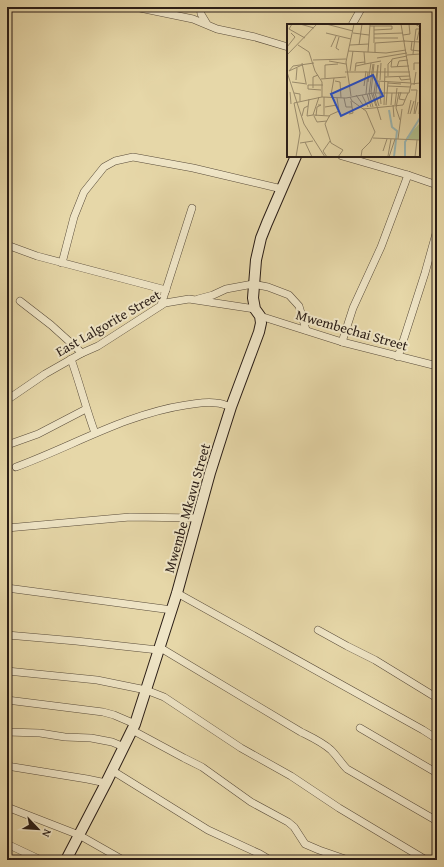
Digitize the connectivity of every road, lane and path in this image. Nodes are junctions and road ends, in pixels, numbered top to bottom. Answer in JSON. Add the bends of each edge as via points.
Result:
{"nodes":[{"id":1,"x":135,"y":7,"type":"edge"},
{"id":2,"x":200,"y":7,"type":"edge"},
{"id":3,"x":362,"y":7,"type":"edge"},
{"id":4,"x":207,"y":24,"type":"junction"},
{"id":5,"x":353,"y":24,"type":"edge"},
{"id":6,"x":287,"y":47,"type":"edge"},
{"id":7,"x":296,"y":157,"type":"edge"},
{"id":8,"x":345,"y":157,"type":"edge"},
{"id":9,"x":408,"y":175,"type":"junction"},
{"id":10,"x":437,"y":185,"type":"edge"},
{"id":11,"x":282,"y":189,"type":"junction"},
{"id":12,"x":192,"y":208,"type":"dead end"},
{"id":13,"x":437,"y":230,"type":"edge"},
{"id":14,"x":7,"y":245,"type":"edge"},
{"id":15,"x":62,"y":263,"type":"junction"},
{"id":16,"x":253,"y":284,"type":"junction"},
{"id":17,"x":166,"y":290,"type":"junction"},
{"id":18,"x":195,"y":300,"type":"junction"},
{"id":19,"x":20,"y":301,"type":"dead end"},
{"id":20,"x":161,"y":305,"type":"junction"},
{"id":21,"x":258,"y":312,"type":"junction"},
{"id":22,"x":306,"y":330,"type":"junction"},
{"id":23,"x":342,"y":342,"type":"junction"},
{"id":24,"x":82,"y":354,"type":"junction"},
{"id":25,"x":398,"y":357,"type":"junction"},
{"id":26,"x":70,"y":359,"type":"junction"},
{"id":27,"x":437,"y":366,"type":"edge"},
{"id":28,"x":7,"y":400,"type":"edge"},
{"id":29,"x":231,"y":407,"type":"junction"},
{"id":30,"x":86,"y":409,"type":"junction"},
{"id":31,"x":96,"y":433,"type":"junction"},
{"id":32,"x":10,"y":444,"type":"dead end"},
{"id":33,"x":16,"y":467,"type":"dead end"},
{"id":34,"x":198,"y":518,"type":"junction"},
{"id":35,"x":7,"y":528,"type":"edge"},
{"id":36,"x":7,"y":588,"type":"edge"},
{"id":37,"x":177,"y":593,"type":"junction"},
{"id":38,"x":172,"y":610,"type":"junction"},
{"id":39,"x":318,"y":630,"type":"dead end"},
{"id":40,"x":7,"y":635,"type":"edge"},
{"id":41,"x":159,"y":648,"type":"junction"},
{"id":42,"x":7,"y":671,"type":"edge"},
{"id":43,"x":146,"y":690,"type":"junction"},
{"id":44,"x":437,"y":698,"type":"edge"},
{"id":45,"x":7,"y":700,"type":"edge"},
{"id":46,"x":134,"y":727,"type":"junction"},
{"id":47,"x":360,"y":728,"type":"dead end"},
{"id":48,"x":7,"y":732,"type":"edge"},
{"id":49,"x":437,"y":739,"type":"edge"},
{"id":50,"x":124,"y":747,"type":"junction"},
{"id":51,"x":7,"y":766,"type":"edge"},
{"id":52,"x":113,"y":771,"type":"junction"},
{"id":53,"x":437,"y":772,"type":"edge"},
{"id":54,"x":106,"y":783,"type":"junction"},
{"id":55,"x":7,"y":807,"type":"edge"},
{"id":56,"x":437,"y":821,"type":"edge"},
{"id":57,"x":79,"y":835,"type":"junction"},
{"id":58,"x":7,"y":844,"type":"edge"},
{"id":59,"x":41,"y":860,"type":"edge"},
{"id":60,"x":67,"y":860,"type":"edge"},
{"id":61,"x":123,"y":860,"type":"edge"},
{"id":62,"x":270,"y":860,"type":"edge"},
{"id":63,"x":348,"y":860,"type":"edge"},
{"id":64,"x":426,"y":860,"type":"edge"}],
"edges":[{"from":1,"to":4,"type":"street"},
{"from":2,"to":4,"type":"street"},
{"from":3,"to":5,"type":"street"},
{"from":4,"to":6,"type":"street","via":[[217,29]]},
{"from":7,"to":11,"type":"street","name":"Mwembe Mkavu Street"},
{"from":8,"to":9,"type":"street"},
{"from":9,"to":10,"type":"street"},
{"from":9,"to":23,"type":"street","via":[[381,247],[353,308]]},
{"from":11,"to":15,"type":"street","via":[[193,168],[133,158],[115,161],[104,167],[84,192],[74,217]]},
{"from":11,"to":16,"type":"street","name":"Mwembe Mkavu Street","via":[[261,238]]},
{"from":12,"to":17,"type":"street"},
{"from":13,"to":25,"type":"street"},
{"from":14,"to":15,"type":"street"},
{"from":15,"to":17,"type":"street"},
{"from":16,"to":18,"type":"street","via":[[226,289]]},
{"from":16,"to":21,"type":"street","name":"Mwembe Mkavu Street","via":[[253,298]]},
{"from":16,"to":22,"type":"street","via":[[289,295],[299,306]]},
{"from":17,"to":20,"type":"street"},
{"from":18,"to":20,"type":"street","name":"East Lalgorite Street"},
{"from":18,"to":21,"type":"street","name":"East Lalgorite Street"},
{"from":19,"to":24,"type":"street"},
{"from":20,"to":24,"type":"street","name":"East Lalgorite Street","via":[[138,322]]},
{"from":21,"to":22,"type":"street","name":"Mwembechai Street"},
{"from":21,"to":29,"type":"street","name":"Mwembe Mkavu Street","via":[[261,323],[259,332]]},
{"from":22,"to":23,"type":"street","name":"Mwembechai Street"},
{"from":23,"to":25,"type":"street","name":"Mwembechai Street"},
{"from":24,"to":26,"type":"street","name":"East Lalgorite Street"},
{"from":25,"to":27,"type":"street","name":"Mwembechai Street"},
{"from":26,"to":28,"type":"street","name":"East Lalgorite Street"},
{"from":26,"to":30,"type":"street"},
{"from":29,"to":31,"type":"street","via":[[202,403],[167,408]]},
{"from":29,"to":34,"type":"street","name":"Mwembe Mkavu Street"},
{"from":30,"to":31,"type":"street"},
{"from":30,"to":32,"type":"street","via":[[38,434]]},
{"from":31,"to":33,"type":"street"},
{"from":34,"to":35,"type":"street","via":[[130,518]]},
{"from":34,"to":37,"type":"street","name":"Mwembe Mkavu Street"},
{"from":36,"to":38,"type":"street"},
{"from":37,"to":38,"type":"street","name":"Mwembe Mkavu Street"},
{"from":37,"to":49,"type":"street"},
{"from":38,"to":41,"type":"street","name":"Mwembe Mkavu Street"},
{"from":39,"to":44,"type":"street","via":[[375,660]]},
{"from":40,"to":41,"type":"street"},
{"from":41,"to":43,"type":"street","name":"Mwembe Mkavu Street"},
{"from":41,"to":56,"type":"street","via":[[318,740],[330,748],[347,769]]},
{"from":42,"to":43,"type":"street","via":[[97,680]]},
{"from":43,"to":46,"type":"street","name":"Mwembe Mkavu Street"},
{"from":43,"to":64,"type":"street","via":[[164,697],[224,737],[292,776],[339,808]]},
{"from":45,"to":46,"type":"street","via":[[114,714]]},
{"from":46,"to":50,"type":"street","name":"Mwembe Mkavu Street"},
{"from":46,"to":63,"type":"street","via":[[202,767],[251,802],[288,822],[305,844]]},
{"from":47,"to":53,"type":"street"},
{"from":48,"to":50,"type":"street","via":[[87,737],[106,740]]},
{"from":50,"to":52,"type":"street","name":"Mwembe Mkavu Street"},
{"from":51,"to":54,"type":"street"},
{"from":52,"to":54,"type":"street","name":"Mwembe Mkavu Street"},
{"from":52,"to":62,"type":"street","via":[[208,830]]},
{"from":54,"to":57,"type":"street","name":"Mwembe Mkavu Street"},
{"from":55,"to":57,"type":"street"},
{"from":57,"to":60,"type":"street","name":"Mwembe Mkavu Street"},
{"from":57,"to":61,"type":"street"},
{"from":58,"to":59,"type":"street"}]}
